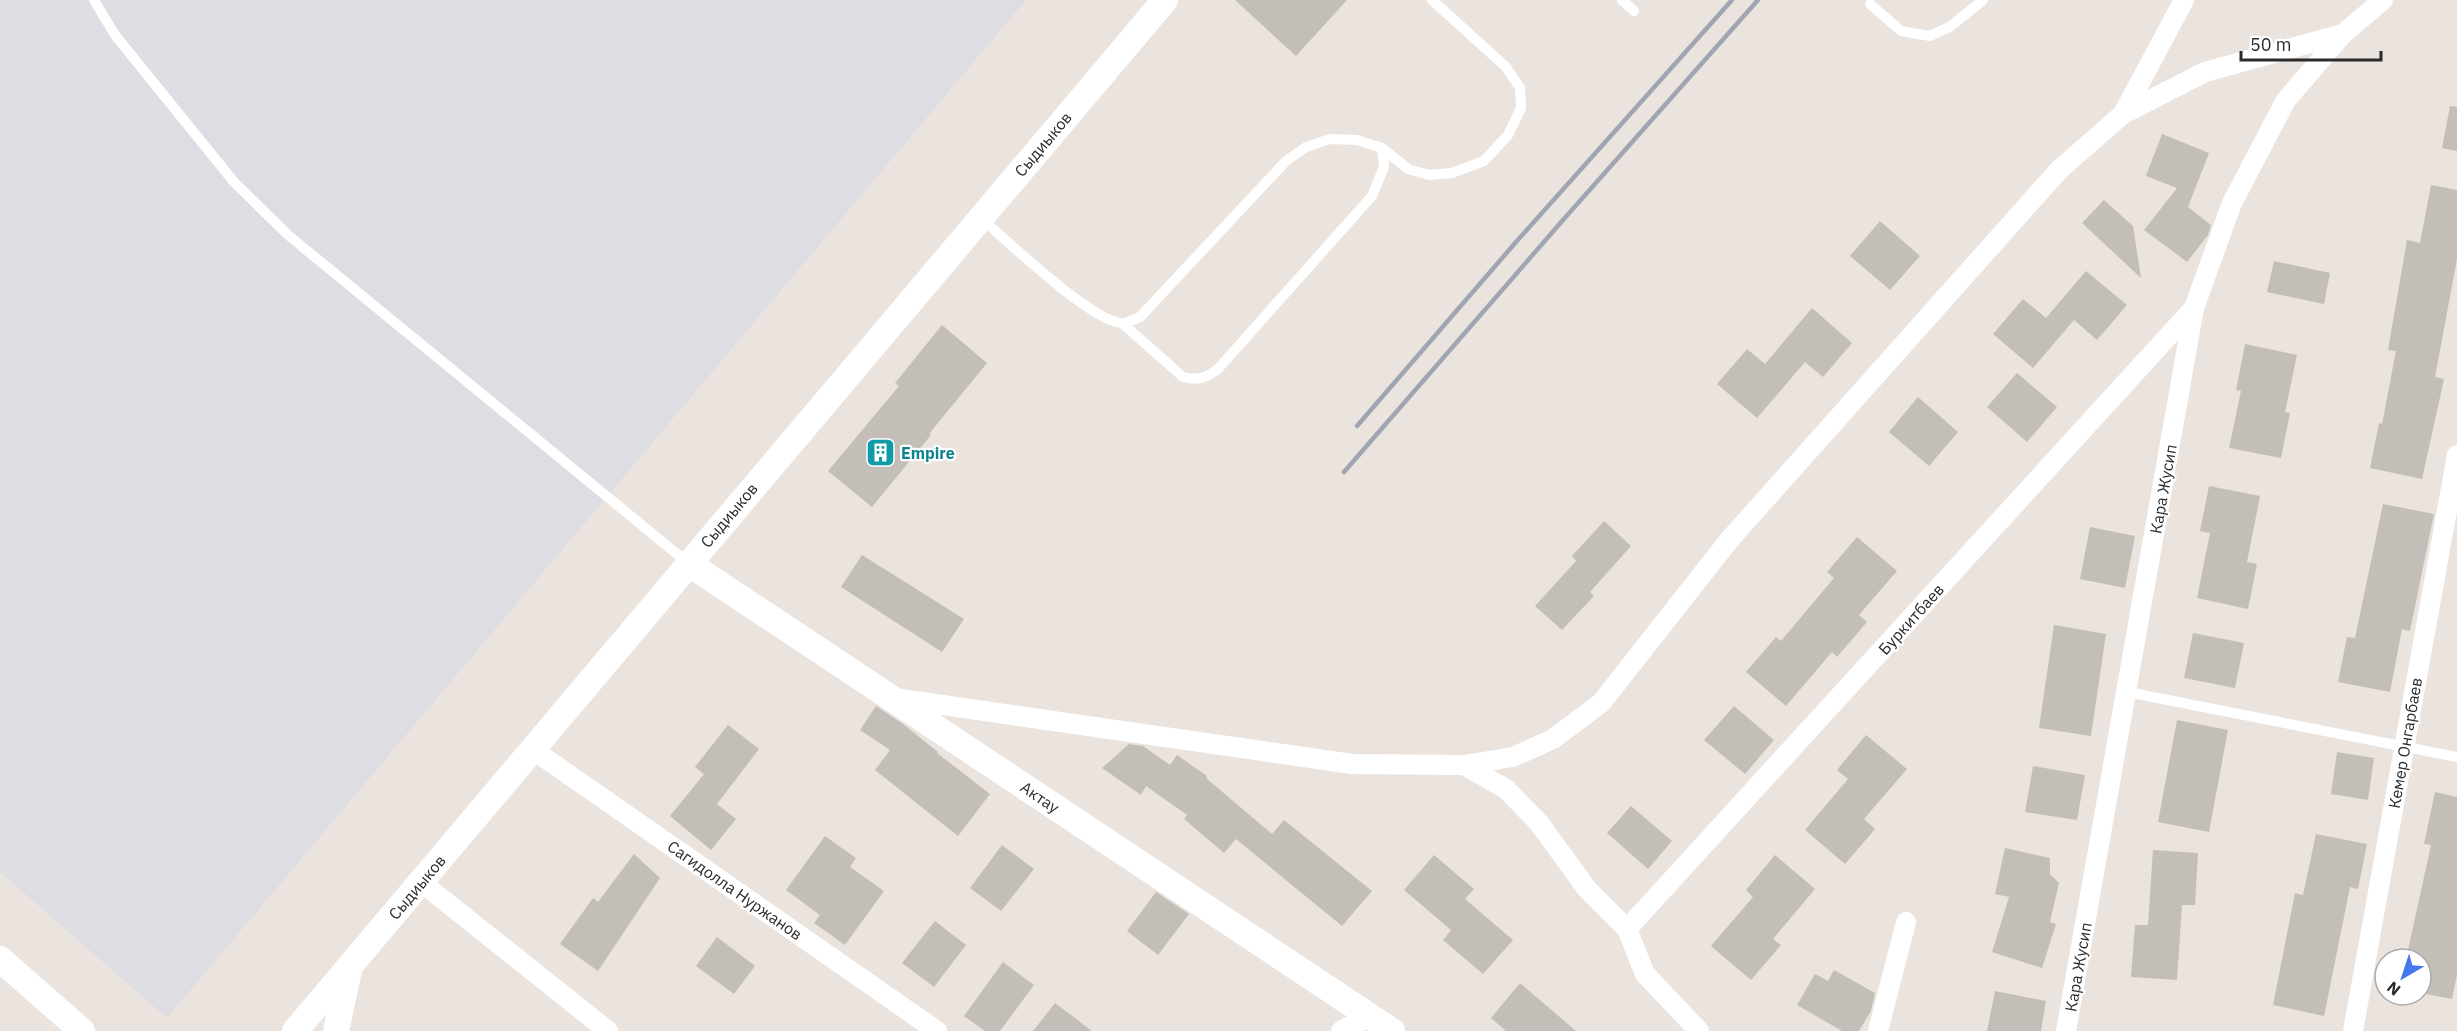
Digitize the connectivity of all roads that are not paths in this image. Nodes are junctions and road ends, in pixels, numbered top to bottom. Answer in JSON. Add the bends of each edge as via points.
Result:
{"nodes":[{"id":1,"x":94,"y":0,"type":"edge"},
{"id":2,"x":1165,"y":0,"type":"edge"},
{"id":3,"x":1432,"y":0,"type":"edge"},
{"id":4,"x":1622,"y":0,"type":"edge"},
{"id":5,"x":1983,"y":0,"type":"edge"},
{"id":6,"x":2184,"y":0,"type":"edge"},
{"id":7,"x":2383,"y":0,"type":"edge"},
{"id":8,"x":1870,"y":4,"type":"dead end"},
{"id":9,"x":1634,"y":11,"type":"dead end"},
{"id":10,"x":2343,"y":34,"type":"junction"},
{"id":11,"x":2123,"y":114,"type":"junction"},
{"id":12,"x":1382,"y":148,"type":"junction"},
{"id":13,"x":980,"y":218,"type":"junction"},
{"id":14,"x":2194,"y":309,"type":"junction"},
{"id":15,"x":1123,"y":324,"type":"junction"},
{"id":16,"x":2457,"y":455,"type":"edge"},
{"id":17,"x":688,"y":563,"type":"junction"},
{"id":18,"x":2127,"y":692,"type":"junction"},
{"id":19,"x":892,"y":698,"type":"junction"},
{"id":20,"x":2404,"y":747,"type":"junction"},
{"id":21,"x":532,"y":749,"type":"junction"},
{"id":22,"x":2457,"y":757,"type":"edge"},
{"id":23,"x":1464,"y":765,"type":"junction"},
{"id":24,"x":421,"y":882,"type":"junction"},
{"id":25,"x":1906,"y":922,"type":"dead end"},
{"id":26,"x":1627,"y":929,"type":"junction"},
{"id":27,"x":0,"y":959,"type":"edge"},
{"id":28,"x":350,"y":967,"type":"junction"},
{"id":29,"x":1370,"y":1016,"type":"junction"},
{"id":30,"x":82,"y":1031,"type":"edge"},
{"id":31,"x":295,"y":1031,"type":"edge"},
{"id":32,"x":336,"y":1031,"type":"edge"},
{"id":33,"x":608,"y":1031,"type":"edge"},
{"id":34,"x":937,"y":1031,"type":"edge"},
{"id":35,"x":1341,"y":1031,"type":"edge"},
{"id":36,"x":1392,"y":1031,"type":"edge"},
{"id":37,"x":1699,"y":1031,"type":"edge"},
{"id":38,"x":1878,"y":1031,"type":"edge"},
{"id":39,"x":2066,"y":1031,"type":"edge"},
{"id":40,"x":2353,"y":1031,"type":"edge"}],
"edges":[{"from":1,"to":17,"type":"lane","via":[[115,34],[234,182],[288,235]]},
{"from":2,"to":13,"type":"street","name":"Сыдиыков"},
{"from":3,"to":12,"type":"lane","via":[[1506,68],[1520,88],[1521,108],[1508,135],[1484,161],[1452,173],[1429,175],[1408,168]]},
{"from":4,"to":9,"type":"lane"},
{"from":5,"to":8,"type":"lane","via":[[1951,26],[1930,36],[1900,31]]},
{"from":6,"to":11,"type":"street"},
{"from":7,"to":10,"type":"street","name":"Кара Жусип"},
{"from":10,"to":11,"type":"street","via":[[2205,72]]},
{"from":10,"to":14,"type":"street","name":"Кара Жусип","via":[[2286,100],[2232,203]]},
{"from":11,"to":23,"type":"street","via":[[2059,170],[1738,530],[1601,703],[1553,739],[1513,757]]},
{"from":12,"to":15,"type":"lane","via":[[1356,140],[1330,139],[1306,147],[1286,160],[1140,317]]},
{"from":12,"to":15,"type":"lane","via":[[1384,167],[1372,196],[1226,361],[1207,377],[1183,377]]},
{"from":13,"to":15,"type":"lane","via":[[1082,304]]},
{"from":13,"to":17,"type":"street","name":"Сыдиыков"},
{"from":14,"to":18,"type":"street","name":"Кара Жусип"},
{"from":14,"to":26,"type":"street","name":"Буркитбаев"},
{"from":16,"to":20,"type":"street","name":"Кемер Онгарбаев"},
{"from":17,"to":19,"type":"street","name":"Актау"},
{"from":17,"to":21,"type":"street","name":"Сыдиыков"},
{"from":18,"to":20,"type":"lane"},
{"from":18,"to":39,"type":"street","name":"Кара Жусип"},
{"from":19,"to":23,"type":"street","via":[[1352,764]]},
{"from":19,"to":29,"type":"street","name":"Актау"},
{"from":20,"to":22,"type":"lane"},
{"from":20,"to":40,"type":"street","name":"Кемер Онгарбаев"},
{"from":21,"to":24,"type":"street","name":"Сыдиыков"},
{"from":21,"to":34,"type":"street","name":"Сагидолла Нуржанов"},
{"from":23,"to":26,"type":"street","via":[[1506,789],[1539,823],[1587,889]]},
{"from":24,"to":28,"type":"street","name":"Сыдиыков"},
{"from":24,"to":33,"type":"street"},
{"from":25,"to":38,"type":"street"},
{"from":26,"to":37,"type":"street","via":[[1645,974]]},
{"from":27,"to":30,"type":"street"},
{"from":28,"to":31,"type":"street","name":"Сыдиыков"},
{"from":28,"to":32,"type":"street"},
{"from":29,"to":35,"type":"street"},
{"from":29,"to":36,"type":"street","name":"Актау"}]}
